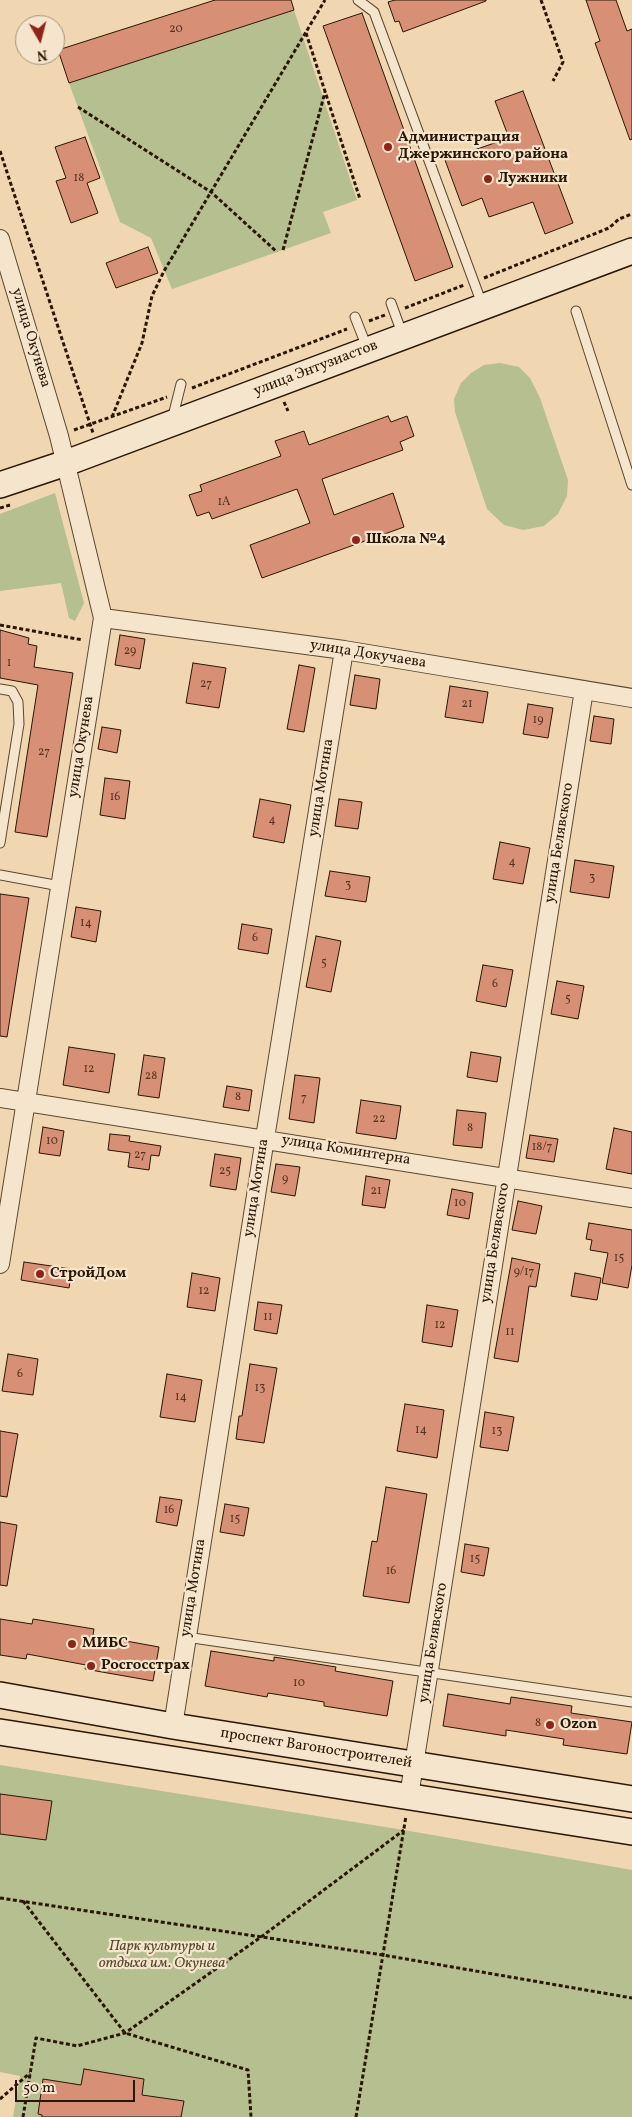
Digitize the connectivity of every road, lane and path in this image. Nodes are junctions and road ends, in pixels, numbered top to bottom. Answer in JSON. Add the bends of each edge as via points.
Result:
{"nodes":[{"id":1,"x":325,"y":0,"type":"edge"},
{"id":2,"x":358,"y":0,"type":"edge"},
{"id":3,"x":541,"y":0,"type":"edge"},
{"id":4,"x":306,"y":33,"type":"junction"},
{"id":5,"x":553,"y":81,"type":"dead end"},
{"id":6,"x":325,"y":92,"type":"junction"},
{"id":7,"x":78,"y":107,"type":"dead end"},
{"id":8,"x":0,"y":151,"type":"edge"},
{"id":9,"x":211,"y":192,"type":"junction"},
{"id":10,"x":360,"y":199,"type":"dead end"},
{"id":11,"x":0,"y":239,"type":"edge"},
{"id":12,"x":282,"y":250,"type":"dead end"},
{"id":13,"x":632,"y":251,"type":"edge"},
{"id":14,"x":277,"y":252,"type":"dead end"},
{"id":15,"x":391,"y":303,"type":"dead end"},
{"id":16,"x":483,"y":307,"type":"junction"},
{"id":17,"x":576,"y":311,"type":"dead end"},
{"id":18,"x":355,"y":317,"type":"dead end"},
{"id":19,"x":403,"y":336,"type":"junction"},
{"id":20,"x":368,"y":350,"type":"junction"},
{"id":21,"x":181,"y":384,"type":"dead end"},
{"id":22,"x":294,"y":400,"type":"dead end"},
{"id":23,"x":276,"y":407,"type":"dead end"},
{"id":24,"x":112,"y":417,"type":"dead end"},
{"id":25,"x":172,"y":423,"type":"junction"},
{"id":26,"x":99,"y":450,"type":"junction"},
{"id":27,"x":66,"y":463,"type":"junction"},
{"id":28,"x":0,"y":485,"type":"edge"},
{"id":29,"x":632,"y":485,"type":"edge"},
{"id":30,"x":103,"y":618,"type":"junction"},
{"id":31,"x":0,"y":625,"type":"edge"},
{"id":32,"x":99,"y":644,"type":"junction"},
{"id":33,"x":344,"y":650,"type":"junction"},
{"id":34,"x":0,"y":689,"type":"edge"},
{"id":35,"x":584,"y":690,"type":"junction"},
{"id":36,"x":632,"y":698,"type":"edge"},
{"id":37,"x":0,"y":843,"type":"edge"},
{"id":38,"x":0,"y":875,"type":"edge"},
{"id":39,"x":60,"y":886,"type":"junction"},
{"id":40,"x":0,"y":1098,"type":"edge"},
{"id":41,"x":25,"y":1102,"type":"junction"},
{"id":42,"x":265,"y":1138,"type":"junction"},
{"id":43,"x":506,"y":1178,"type":"junction"},
{"id":44,"x":632,"y":1198,"type":"edge"},
{"id":45,"x":0,"y":1264,"type":"edge"},
{"id":46,"x":186,"y":1637,"type":"junction"},
{"id":47,"x":430,"y":1674,"type":"junction"},
{"id":48,"x":0,"y":1695,"type":"edge"},
{"id":49,"x":632,"y":1702,"type":"edge"},
{"id":50,"x":173,"y":1726,"type":"junction"},
{"id":51,"x":0,"y":1732,"type":"edge"},
{"id":52,"x":415,"y":1765,"type":"junction"},
{"id":53,"x":409,"y":1796,"type":"junction"},
{"id":54,"x":632,"y":1799,"type":"edge"},
{"id":55,"x":404,"y":1830,"type":"junction"},
{"id":56,"x":632,"y":1832,"type":"edge"},
{"id":57,"x":0,"y":1898,"type":"edge"},
{"id":58,"x":23,"y":1901,"type":"junction"},
{"id":59,"x":261,"y":1937,"type":"junction"},
{"id":60,"x":383,"y":1956,"type":"junction"},
{"id":61,"x":632,"y":1998,"type":"edge"},
{"id":62,"x":125,"y":2033,"type":"junction"},
{"id":63,"x":30,"y":2073,"type":"junction"},
{"id":64,"x":0,"y":2098,"type":"edge"},
{"id":65,"x":24,"y":2117,"type":"edge"},
{"id":66,"x":251,"y":2117,"type":"edge"},
{"id":67,"x":356,"y":2117,"type":"edge"}],
"edges":[{"from":1,"to":4,"type":"path"},
{"from":2,"to":16,"type":"lane","via":[[374,12]]},
{"from":3,"to":5,"type":"path","via":[[563,62]]},
{"from":4,"to":6,"type":"path"},
{"from":4,"to":9,"type":"path"},
{"from":6,"to":10,"type":"path"},
{"from":6,"to":12,"type":"path"},
{"from":7,"to":9,"type":"path"},
{"from":8,"to":26,"type":"path"},
{"from":9,"to":14,"type":"path"},
{"from":9,"to":24,"type":"path","via":[[152,296],[142,343]]},
{"from":11,"to":27,"type":"street","name":"улица Окунева"},
{"from":13,"to":16,"type":"main road","name":"улица Энтузиастов"},
{"from":15,"to":19,"type":"lane"},
{"from":16,"to":19,"type":"main road","name":"улица Энтузиастов"},
{"from":17,"to":29,"type":"lane"},
{"from":18,"to":20,"type":"lane"},
{"from":19,"to":20,"type":"main road","name":"улица Энтузиастов"},
{"from":20,"to":25,"type":"main road","name":"улица Энтузиастов"},
{"from":21,"to":25,"type":"lane"},
{"from":22,"to":23,"type":"path"},
{"from":25,"to":26,"type":"main road","name":"улица Энтузиастов"},
{"from":26,"to":27,"type":"main road","name":"улица Энтузиастов"},
{"from":27,"to":28,"type":"main road","name":"улица Энтузиастов"},
{"from":27,"to":30,"type":"street","name":"улица Окунева"},
{"from":30,"to":32,"type":"street","name":"улица Окунева"},
{"from":30,"to":33,"type":"street","name":"улица Докучаева"},
{"from":31,"to":32,"type":"path"},
{"from":32,"to":39,"type":"street","name":"улица Окунева"},
{"from":33,"to":35,"type":"street","name":"улица Докучаева"},
{"from":33,"to":42,"type":"street","name":"улица Мотина"},
{"from":34,"to":37,"type":"lane","via":[[12,691],[18,702],[20,724]]},
{"from":35,"to":36,"type":"street","name":"улица Докучаева"},
{"from":35,"to":43,"type":"street","name":"улица Белявского"},
{"from":38,"to":39,"type":"lane"},
{"from":39,"to":41,"type":"street","name":"улица Окунева"},
{"from":40,"to":41,"type":"street","name":"улица Коминтерна"},
{"from":41,"to":42,"type":"street","name":"улица Коминтерна"},
{"from":41,"to":45,"type":"street","name":"улица Окунева"},
{"from":42,"to":43,"type":"street","name":"улица Коминтерна"},
{"from":42,"to":46,"type":"street","name":"улица Мотина"},
{"from":43,"to":44,"type":"street","name":"улица Коминтерна"},
{"from":43,"to":47,"type":"street","name":"улица Белявского"},
{"from":46,"to":47,"type":"lane"},
{"from":46,"to":50,"type":"street","name":"улица Мотина"},
{"from":47,"to":49,"type":"lane"},
{"from":47,"to":52,"type":"street","name":"улица Белявского"},
{"from":48,"to":50,"type":"main road","name":"проспект Вагоностроителей"},
{"from":50,"to":52,"type":"main road","name":"проспект Вагоностроителей"},
{"from":51,"to":53,"type":"main road"},
{"from":52,"to":53,"type":"street","name":"улица Белявского"},
{"from":52,"to":54,"type":"main road","name":"проспект Вагоностроителей"},
{"from":53,"to":55,"type":"path"},
{"from":53,"to":56,"type":"main road"},
{"from":55,"to":59,"type":"path"},
{"from":55,"to":60,"type":"path"},
{"from":57,"to":58,"type":"path"},
{"from":58,"to":59,"type":"path"},
{"from":58,"to":62,"type":"path"},
{"from":59,"to":60,"type":"path"},
{"from":59,"to":62,"type":"path"},
{"from":60,"to":61,"type":"path"},
{"from":60,"to":67,"type":"path"},
{"from":62,"to":63,"type":"path","via":[[78,2046],[36,2038]]},
{"from":62,"to":66,"type":"path","via":[[248,2070]]},
{"from":63,"to":64,"type":"path"},
{"from":63,"to":65,"type":"path"}]}
